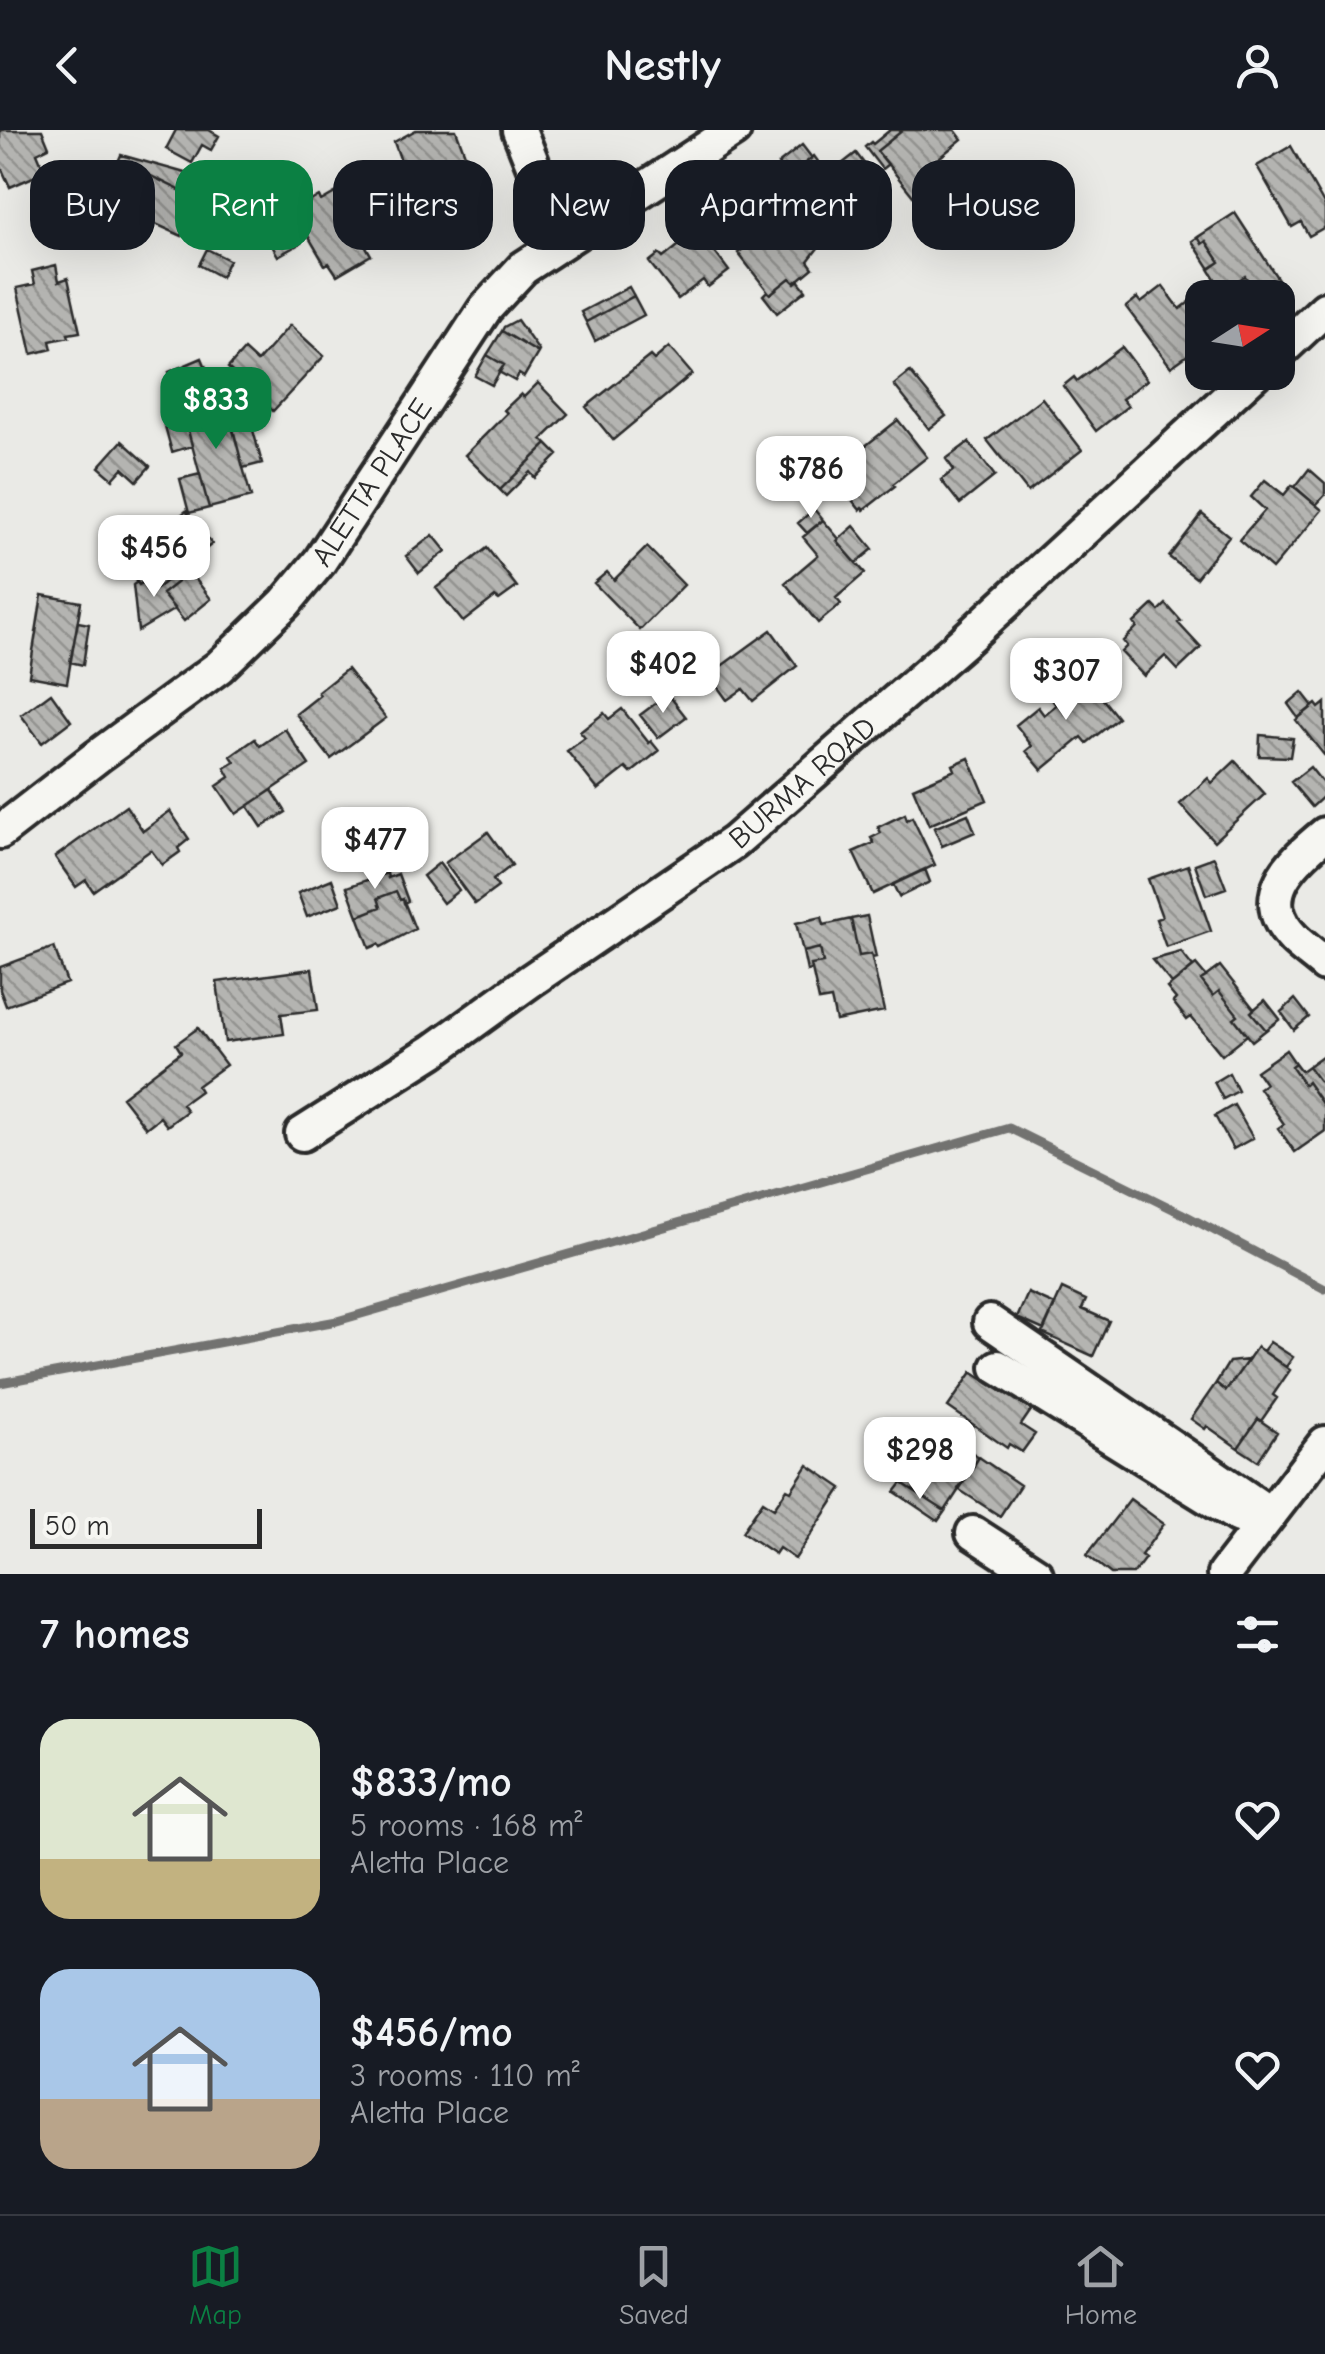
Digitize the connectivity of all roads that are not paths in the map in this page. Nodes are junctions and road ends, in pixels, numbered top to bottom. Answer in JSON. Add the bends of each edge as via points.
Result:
{"nodes":[{"id":1,"x":519,"y":130,"type":"edge"},
{"id":2,"x":734,"y":130,"type":"edge"},
{"id":3,"x":530,"y":160,"type":"edge"},
{"id":4,"x":645,"y":188,"type":"edge"},
{"id":5,"x":550,"y":250,"type":"edge"},
{"id":6,"x":1325,"y":309,"type":"edge"},
{"id":7,"x":1295,"y":337,"type":"edge"},
{"id":8,"x":1237,"y":390,"type":"edge"},
{"id":9,"x":0,"y":832,"type":"edge"},
{"id":10,"x":1325,"y":834,"type":"edge"},
{"id":11,"x":1325,"y":964,"type":"edge"},
{"id":12,"x":302,"y":1134,"type":"dead end"},
{"id":13,"x":990,"y":1322,"type":"dead end"},
{"id":14,"x":998,"y":1367,"type":"dead end"},
{"id":15,"x":1325,"y":1443,"type":"edge"},
{"id":16,"x":1264,"y":1521,"type":"junction"},
{"id":17,"x":973,"y":1534,"type":"dead end"},
{"id":18,"x":1036,"y":1574,"type":"edge"},
{"id":19,"x":1224,"y":1574,"type":"edge"}],
"edges":[{"from":1,"to":3,"type":"street"},
{"from":2,"to":4,"type":"street","name":"ALETTA PLACE"},
{"from":5,"to":9,"type":"street","name":"ALETTA PLACE","via":[[485,309],[320,561],[285,603],[219,667]]},
{"from":6,"to":7,"type":"street"},
{"from":8,"to":12,"type":"street","name":"BURMA ROAD","via":[[964,642],[734,842]]},
{"from":10,"to":11,"type":"street","via":[[1284,873],[1276,895],[1278,916],[1292,938]]},
{"from":13,"to":16,"type":"street"},
{"from":14,"to":16,"type":"street"},
{"from":15,"to":16,"type":"street"},
{"from":16,"to":19,"type":"street"},
{"from":17,"to":18,"type":"street"}]}
